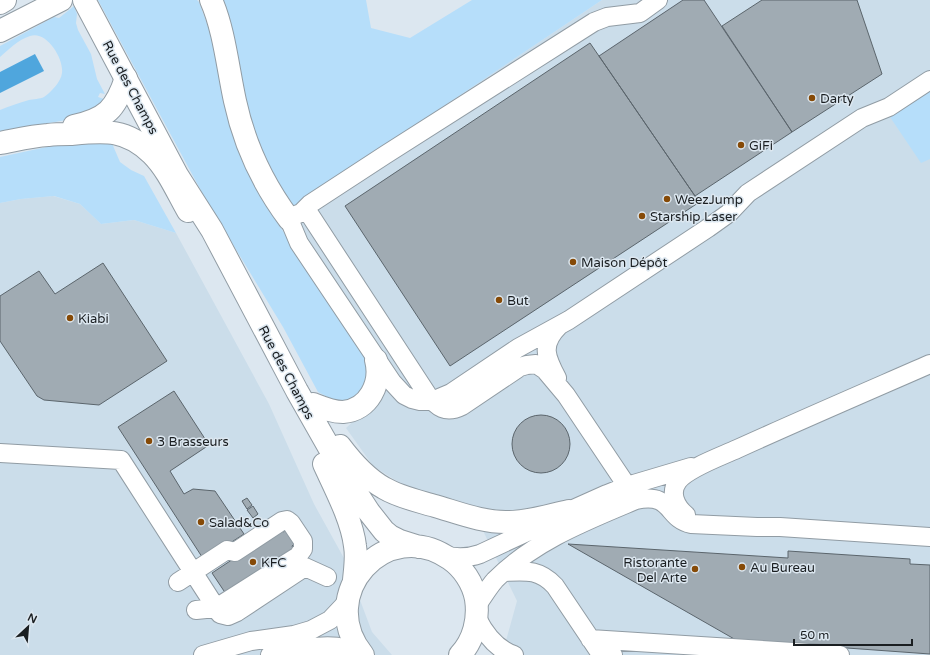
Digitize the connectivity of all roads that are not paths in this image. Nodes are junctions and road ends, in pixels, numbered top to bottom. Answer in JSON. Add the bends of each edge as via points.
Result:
{"nodes":[{"id":1,"x":5,"y":0,"type":"edge"},
{"id":2,"x":61,"y":0,"type":"edge"},
{"id":3,"x":211,"y":0,"type":"edge"},
{"id":4,"x":658,"y":0,"type":"edge"},
{"id":5,"x":0,"y":3,"type":"edge"},
{"id":6,"x":88,"y":7,"type":"edge"},
{"id":7,"x":0,"y":31,"type":"edge"},
{"id":8,"x":126,"y":78,"type":"junction"},
{"id":9,"x":930,"y":80,"type":"edge"},
{"id":10,"x":48,"y":134,"type":"junction"},
{"id":11,"x":0,"y":143,"type":"edge"},
{"id":12,"x":177,"y":175,"type":"junction"},
{"id":13,"x":188,"y":211,"type":"junction"},
{"id":14,"x":295,"y":216,"type":"junction"},
{"id":15,"x":559,"y":326,"type":"junction"},
{"id":16,"x":376,"y":360,"type":"junction"},
{"id":17,"x":930,"y":364,"type":"edge"},
{"id":18,"x":284,"y":366,"type":"junction"},
{"id":19,"x":566,"y":395,"type":"junction"},
{"id":20,"x":432,"y":401,"type":"junction"},
{"id":21,"x":313,"y":404,"type":"junction"},
{"id":22,"x":0,"y":453,"type":"edge"},
{"id":23,"x":711,"y":461,"type":"junction"},
{"id":24,"x":627,"y":486,"type":"junction"},
{"id":25,"x":569,"y":511,"type":"junction"},
{"id":26,"x":698,"y":524,"type":"junction"},
{"id":27,"x":930,"y":537,"type":"edge"},
{"id":28,"x":419,"y":546,"type":"junction"},
{"id":29,"x":446,"y":556,"type":"junction"},
{"id":30,"x":193,"y":572,"type":"junction"},
{"id":31,"x":504,"y":572,"type":"junction"},
{"id":32,"x":328,"y":577,"type":"dead end"},
{"id":33,"x":354,"y":580,"type":"junction"},
{"id":34,"x":178,"y":582,"type":"dead end"},
{"id":35,"x":347,"y":602,"type":"junction"},
{"id":36,"x":216,"y":608,"type":"junction"},
{"id":37,"x":196,"y":610,"type":"dead end"},
{"id":38,"x":477,"y":611,"type":"junction"},
{"id":39,"x":303,"y":633,"type":"junction"},
{"id":40,"x":590,"y":639,"type":"junction"},
{"id":41,"x":465,"y":652,"type":"edge"},
{"id":42,"x":203,"y":655,"type":"edge"},
{"id":43,"x":245,"y":655,"type":"edge"},
{"id":44,"x":270,"y":655,"type":"edge"},
{"id":45,"x":363,"y":655,"type":"edge"},
{"id":46,"x":514,"y":655,"type":"edge"},
{"id":47,"x":613,"y":655,"type":"edge"},
{"id":48,"x":840,"y":655,"type":"edge"}],
"edges":[{"from":1,"to":5,"type":"main road"},
{"from":2,"to":7,"type":"main road"},
{"from":3,"to":14,"type":"main road","via":[[219,23],[246,140],[267,184]]},
{"from":4,"to":14,"type":"street","via":[[640,13],[607,17],[594,22],[384,155]]},
{"from":6,"to":8,"type":"main road","name":"Rue des Champs"},
{"from":8,"to":10,"type":"main road","via":[[117,100],[98,119]]},
{"from":8,"to":12,"type":"main road","name":"Rue des Champs"},
{"from":9,"to":15,"type":"street","via":[[889,107],[862,118],[748,193],[729,213],[708,228]]},
{"from":10,"to":11,"type":"main road"},
{"from":10,"to":13,"type":"main road","via":[[103,131],[132,139],[161,165]]},
{"from":12,"to":13,"type":"main road","name":"Rue des Champs"},
{"from":12,"to":18,"type":"main road","name":"Rue des Champs","via":[[212,230]]},
{"from":13,"to":33,"type":"main road","name":"Rue des Champs","via":[[319,453],[338,494],[354,540]]},
{"from":14,"to":16,"type":"street","via":[[299,243]]},
{"from":14,"to":20,"type":"street","via":[[304,212],[310,215]]},
{"from":15,"to":19,"type":"street","via":[[549,338],[547,354]]},
{"from":15,"to":20,"type":"street","via":[[518,348],[451,393]]},
{"from":16,"to":20,"type":"street","via":[[404,395],[420,401]]},
{"from":16,"to":21,"type":"main road","via":[[378,374],[375,389],[360,407],[338,412]]},
{"from":17,"to":23,"type":"street"},
{"from":18,"to":21,"type":"main road"},
{"from":18,"to":28,"type":"main road","name":"Rue des Champs","via":[[332,455],[378,526],[390,536]]},
{"from":19,"to":20,"type":"street","via":[[545,370],[532,364],[520,367],[455,409],[444,409]]},
{"from":19,"to":24,"type":"street"},
{"from":21,"to":25,"type":"main road","via":[[342,449],[358,468],[373,481],[394,493],[468,516],[500,522],[529,520]]},
{"from":22,"to":30,"type":"street","via":[[121,460]]},
{"from":23,"to":24,"type":"street"},
{"from":23,"to":26,"type":"street","via":[[682,476],[673,492],[684,514]]},
{"from":24,"to":25,"type":"street"},
{"from":25,"to":29,"type":"street","via":[[480,554],[464,557]]},
{"from":26,"to":27,"type":"street","via":[[780,526]]},
{"from":26,"to":31,"type":"street","via":[[685,523],[666,505],[656,499],[644,498],[562,532]]},
{"from":28,"to":29,"type":"main road","name":"Rue des Champs"},
{"from":28,"to":33,"type":"main road","via":[[400,547],[382,554],[366,565]]},
{"from":29,"to":38,"type":"main road","name":"Rue des Champs","via":[[460,567],[469,581]]},
{"from":30,"to":34,"type":"street"},
{"from":30,"to":36,"type":"street"},
{"from":30,"to":36,"type":"street","via":[[227,550],[235,552],[282,520],[291,523],[302,541],[302,549],[298,556]]},
{"from":31,"to":38,"type":"street","via":[[491,585]]},
{"from":31,"to":40,"type":"street","via":[[529,571],[547,578]]},
{"from":32,"to":36,"type":"street","via":[[305,567],[237,612],[228,616],[220,614]]},
{"from":33,"to":35,"type":"main road"},
{"from":35,"to":39,"type":"street","via":[[325,624]]},
{"from":35,"to":45,"type":"main road","via":[[349,630]]},
{"from":36,"to":37,"type":"street"},
{"from":38,"to":41,"type":"main road","via":[[474,632]]},
{"from":38,"to":46,"type":"street","via":[[484,631],[492,642]]},
{"from":39,"to":42,"type":"street","via":[[252,641]]},
{"from":39,"to":43,"type":"street"},
{"from":40,"to":47,"type":"street","via":[[598,650]]},
{"from":40,"to":48,"type":"street"},
{"from":44,"to":45,"type":"street","via":[[331,647],[346,648]]}]}
